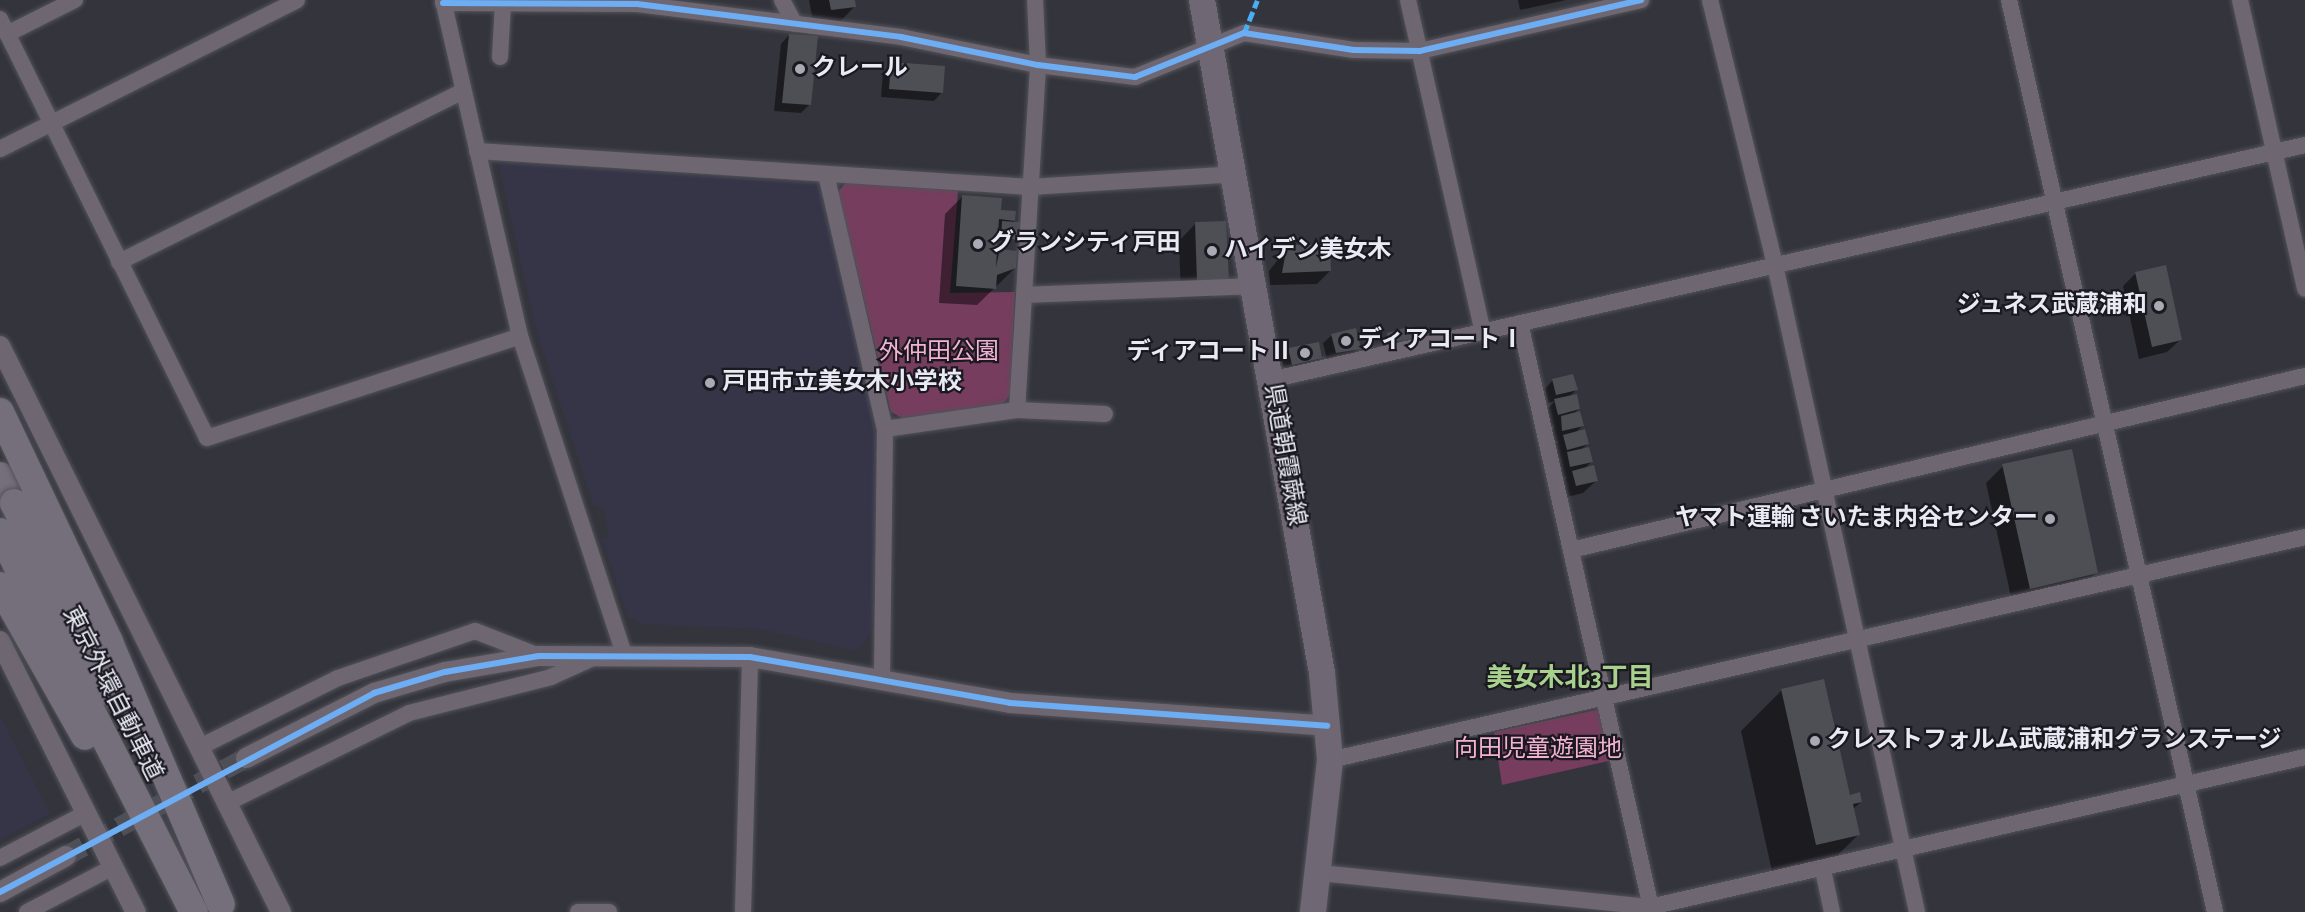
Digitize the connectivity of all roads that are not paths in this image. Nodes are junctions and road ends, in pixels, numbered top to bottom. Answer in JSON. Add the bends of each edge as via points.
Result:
{"nodes":[{"id":1,"x":75,"y":0,"type":"edge"},
{"id":2,"x":297,"y":0,"type":"edge"},
{"id":3,"x":782,"y":0,"type":"edge"},
{"id":4,"x":1035,"y":0,"type":"edge"},
{"id":5,"x":1202,"y":0,"type":"edge"},
{"id":6,"x":1408,"y":0,"type":"edge"},
{"id":7,"x":1641,"y":0,"type":"edge"},
{"id":8,"x":1710,"y":0,"type":"edge"},
{"id":9,"x":2009,"y":0,"type":"edge"},
{"id":10,"x":2240,"y":0,"type":"edge"},
{"id":11,"x":443,"y":1,"type":"edge"},
{"id":12,"x":503,"y":3,"type":"junction"},
{"id":13,"x":795,"y":24,"type":"junction"},
{"id":14,"x":4,"y":27,"type":"edge"},
{"id":15,"x":1210,"y":43,"type":"junction"},
{"id":16,"x":1420,"y":51,"type":"junction"},
{"id":17,"x":500,"y":57,"type":"dead end"},
{"id":18,"x":1038,"y":65,"type":"junction"},
{"id":19,"x":464,"y":91,"type":"junction"},
{"id":20,"x":49,"y":124,"type":"junction"},
{"id":21,"x":2305,"y":145,"type":"edge"},
{"id":22,"x":0,"y":148,"type":"edge"},
{"id":23,"x":477,"y":152,"type":"junction"},
{"id":24,"x":2274,"y":152,"type":"junction"},
{"id":25,"x":826,"y":174,"type":"junction"},
{"id":26,"x":1234,"y":174,"type":"junction"},
{"id":27,"x":1030,"y":187,"type":"junction"},
{"id":28,"x":2055,"y":202,"type":"junction"},
{"id":29,"x":119,"y":262,"type":"junction"},
{"id":30,"x":1775,"y":266,"type":"junction"},
{"id":31,"x":1255,"y":286,"type":"junction"},
{"id":32,"x":2305,"y":289,"type":"edge"},
{"id":33,"x":1024,"y":295,"type":"junction"},
{"id":34,"x":1520,"y":323,"type":"junction"},
{"id":35,"x":1483,"y":332,"type":"junction"},
{"id":36,"x":520,"y":336,"type":"junction"},
{"id":37,"x":0,"y":346,"type":"edge"},
{"id":38,"x":2305,"y":376,"type":"edge"},
{"id":39,"x":1270,"y":380,"type":"junction"},
{"id":40,"x":1017,"y":410,"type":"junction"},
{"id":41,"x":0,"y":412,"type":"edge"},
{"id":42,"x":1105,"y":414,"type":"dead end"},
{"id":43,"x":2104,"y":424,"type":"junction"},
{"id":44,"x":885,"y":429,"type":"junction"},
{"id":45,"x":0,"y":476,"type":"edge"},
{"id":46,"x":1822,"y":491,"type":"junction"},
{"id":47,"x":0,"y":532,"type":"edge"},
{"id":48,"x":2305,"y":537,"type":"edge"},
{"id":49,"x":1571,"y":550,"type":"junction"},
{"id":50,"x":2139,"y":574,"type":"junction"},
{"id":51,"x":0,"y":586,"type":"edge"},
{"id":52,"x":1856,"y":638,"type":"junction"},
{"id":53,"x":0,"y":641,"type":"edge"},
{"id":54,"x":624,"y":654,"type":"junction"},
{"id":55,"x":599,"y":655,"type":"junction"},
{"id":56,"x":539,"y":656,"type":"junction"},
{"id":57,"x":750,"y":657,"type":"junction"},
{"id":58,"x":882,"y":680,"type":"junction"},
{"id":59,"x":1604,"y":695,"type":"junction"},
{"id":60,"x":1327,"y":726,"type":"junction"},
{"id":61,"x":200,"y":747,"type":"junction"},
{"id":62,"x":2305,"y":757,"type":"edge"},
{"id":63,"x":246,"y":758,"type":"tunnel mouth"},
{"id":64,"x":1330,"y":760,"type":"junction"},
{"id":65,"x":2186,"y":785,"type":"junction"},
{"id":66,"x":227,"y":802,"type":"junction"},
{"id":67,"x":86,"y":813,"type":"junction"},
{"id":68,"x":1903,"y":853,"type":"junction"},
{"id":69,"x":66,"y":856,"type":"tunnel mouth"},
{"id":70,"x":0,"y":858,"type":"edge"},
{"id":71,"x":113,"y":867,"type":"junction"},
{"id":72,"x":1823,"y":870,"type":"junction"},
{"id":73,"x":1321,"y":873,"type":"junction"},
{"id":74,"x":0,"y":892,"type":"edge"},
{"id":75,"x":223,"y":908,"type":"edge"},
{"id":76,"x":1651,"y":909,"type":"edge"},
{"id":77,"x":27,"y":912,"type":"edge"},
{"id":78,"x":136,"y":912,"type":"edge"},
{"id":79,"x":193,"y":912,"type":"edge"},
{"id":80,"x":281,"y":912,"type":"edge"},
{"id":81,"x":578,"y":912,"type":"edge"},
{"id":82,"x":609,"y":912,"type":"edge"},
{"id":83,"x":743,"y":912,"type":"edge"},
{"id":84,"x":1313,"y":912,"type":"edge"},
{"id":85,"x":1832,"y":912,"type":"edge"},
{"id":86,"x":1917,"y":912,"type":"edge"},
{"id":87,"x":2216,"y":912,"type":"edge"}],
"edges":[{"from":1,"to":14,"type":"street"},
{"from":2,"to":20,"type":"street"},
{"from":3,"to":13,"type":"street"},
{"from":4,"to":18,"type":"street"},
{"from":5,"to":15,"type":"main road","name":"県道朝霞蕨線"},
{"from":6,"to":16,"type":"street"},
{"from":7,"to":16,"type":"street"},
{"from":8,"to":30,"type":"street"},
{"from":9,"to":28,"type":"street"},
{"from":10,"to":24,"type":"street"},
{"from":11,"to":12,"type":"street"},
{"from":11,"to":19,"type":"street"},
{"from":12,"to":13,"type":"street","via":[[637,4]]},
{"from":12,"to":17,"type":"street"},
{"from":13,"to":18,"type":"street","via":[[901,36]]},
{"from":14,"to":20,"type":"street"},
{"from":15,"to":16,"type":"street","via":[[1244,33],[1354,50]]},
{"from":15,"to":18,"type":"street","via":[[1135,77]]},
{"from":15,"to":26,"type":"main road","name":"県道朝霞蕨線"},
{"from":16,"to":35,"type":"street"},
{"from":18,"to":27,"type":"street"},
{"from":19,"to":23,"type":"street"},
{"from":19,"to":29,"type":"street"},
{"from":20,"to":22,"type":"street"},
{"from":20,"to":29,"type":"street"},
{"from":21,"to":24,"type":"street"},
{"from":23,"to":25,"type":"street"},
{"from":23,"to":36,"type":"street"},
{"from":24,"to":28,"type":"street"},
{"from":24,"to":32,"type":"street"},
{"from":25,"to":27,"type":"street"},
{"from":25,"to":44,"type":"street"},
{"from":26,"to":27,"type":"street"},
{"from":26,"to":31,"type":"main road","name":"県道朝霞蕨線"},
{"from":27,"to":33,"type":"street"},
{"from":28,"to":30,"type":"street"},
{"from":28,"to":43,"type":"street"},
{"from":29,"to":36,"type":"street","via":[[207,438]]},
{"from":30,"to":34,"type":"street"},
{"from":30,"to":46,"type":"street"},
{"from":31,"to":33,"type":"street"},
{"from":31,"to":39,"type":"main road","name":"県道朝霞蕨線"},
{"from":33,"to":40,"type":"street"},
{"from":34,"to":35,"type":"street"},
{"from":34,"to":49,"type":"street"},
{"from":35,"to":39,"type":"street"},
{"from":36,"to":54,"type":"street"},
{"from":37,"to":61,"type":"street"},
{"from":38,"to":43,"type":"street"},
{"from":39,"to":60,"type":"main road","name":"県道朝霞蕨線"},
{"from":40,"to":42,"type":"street"},
{"from":40,"to":44,"type":"street"},
{"from":41,"to":75,"type":"highway","bridge":true,"via":[[109,642]]},
{"from":43,"to":46,"type":"street"},
{"from":43,"to":50,"type":"street"},
{"from":44,"to":58,"type":"street"},
{"from":45,"to":75,"type":"highway","name":"東京外環自動車道","bridge":true},
{"from":46,"to":49,"type":"street"},
{"from":46,"to":52,"type":"street"},
{"from":47,"to":79,"type":"highway","name":"東京外環自動車道","bridge":true},
{"from":48,"to":50,"type":"street"},
{"from":49,"to":59,"type":"street"},
{"from":50,"to":52,"type":"street"},
{"from":50,"to":65,"type":"street"},
{"from":51,"to":79,"type":"highway","bridge":true},
{"from":52,"to":59,"type":"street"},
{"from":52,"to":68,"type":"street"},
{"from":53,"to":67,"type":"street"},
{"from":54,"to":55,"type":"street"},
{"from":54,"to":57,"type":"street"},
{"from":55,"to":56,"type":"street"},
{"from":55,"to":66,"type":"street","via":[[551,676],[409,713]]},
{"from":56,"to":61,"type":"street","via":[[476,631],[338,678]]},
{"from":56,"to":63,"type":"street","via":[[445,672],[374,693]]},
{"from":57,"to":58,"type":"street"},
{"from":57,"to":83,"type":"street"},
{"from":58,"to":60,"type":"street","via":[[1010,703]]},
{"from":59,"to":64,"type":"street"},
{"from":59,"to":76,"type":"street"},
{"from":60,"to":64,"type":"main road","name":"県道朝霞蕨線"},
{"from":61,"to":66,"type":"street"},
{"from":62,"to":65,"type":"street"},
{"from":64,"to":73,"type":"main road","name":"県道朝霞蕨線"},
{"from":65,"to":68,"type":"street"},
{"from":65,"to":87,"type":"street"},
{"from":66,"to":80,"type":"street"},
{"from":67,"to":70,"type":"street"},
{"from":67,"to":71,"type":"street"},
{"from":68,"to":72,"type":"street"},
{"from":68,"to":86,"type":"street"},
{"from":69,"to":74,"type":"street"},
{"from":71,"to":77,"type":"street"},
{"from":71,"to":78,"type":"street"},
{"from":72,"to":76,"type":"street"},
{"from":72,"to":85,"type":"street"},
{"from":73,"to":76,"type":"street"},
{"from":73,"to":84,"type":"main road","name":"県道朝霞蕨線"},
{"from":81,"to":82,"type":"street"}]}
